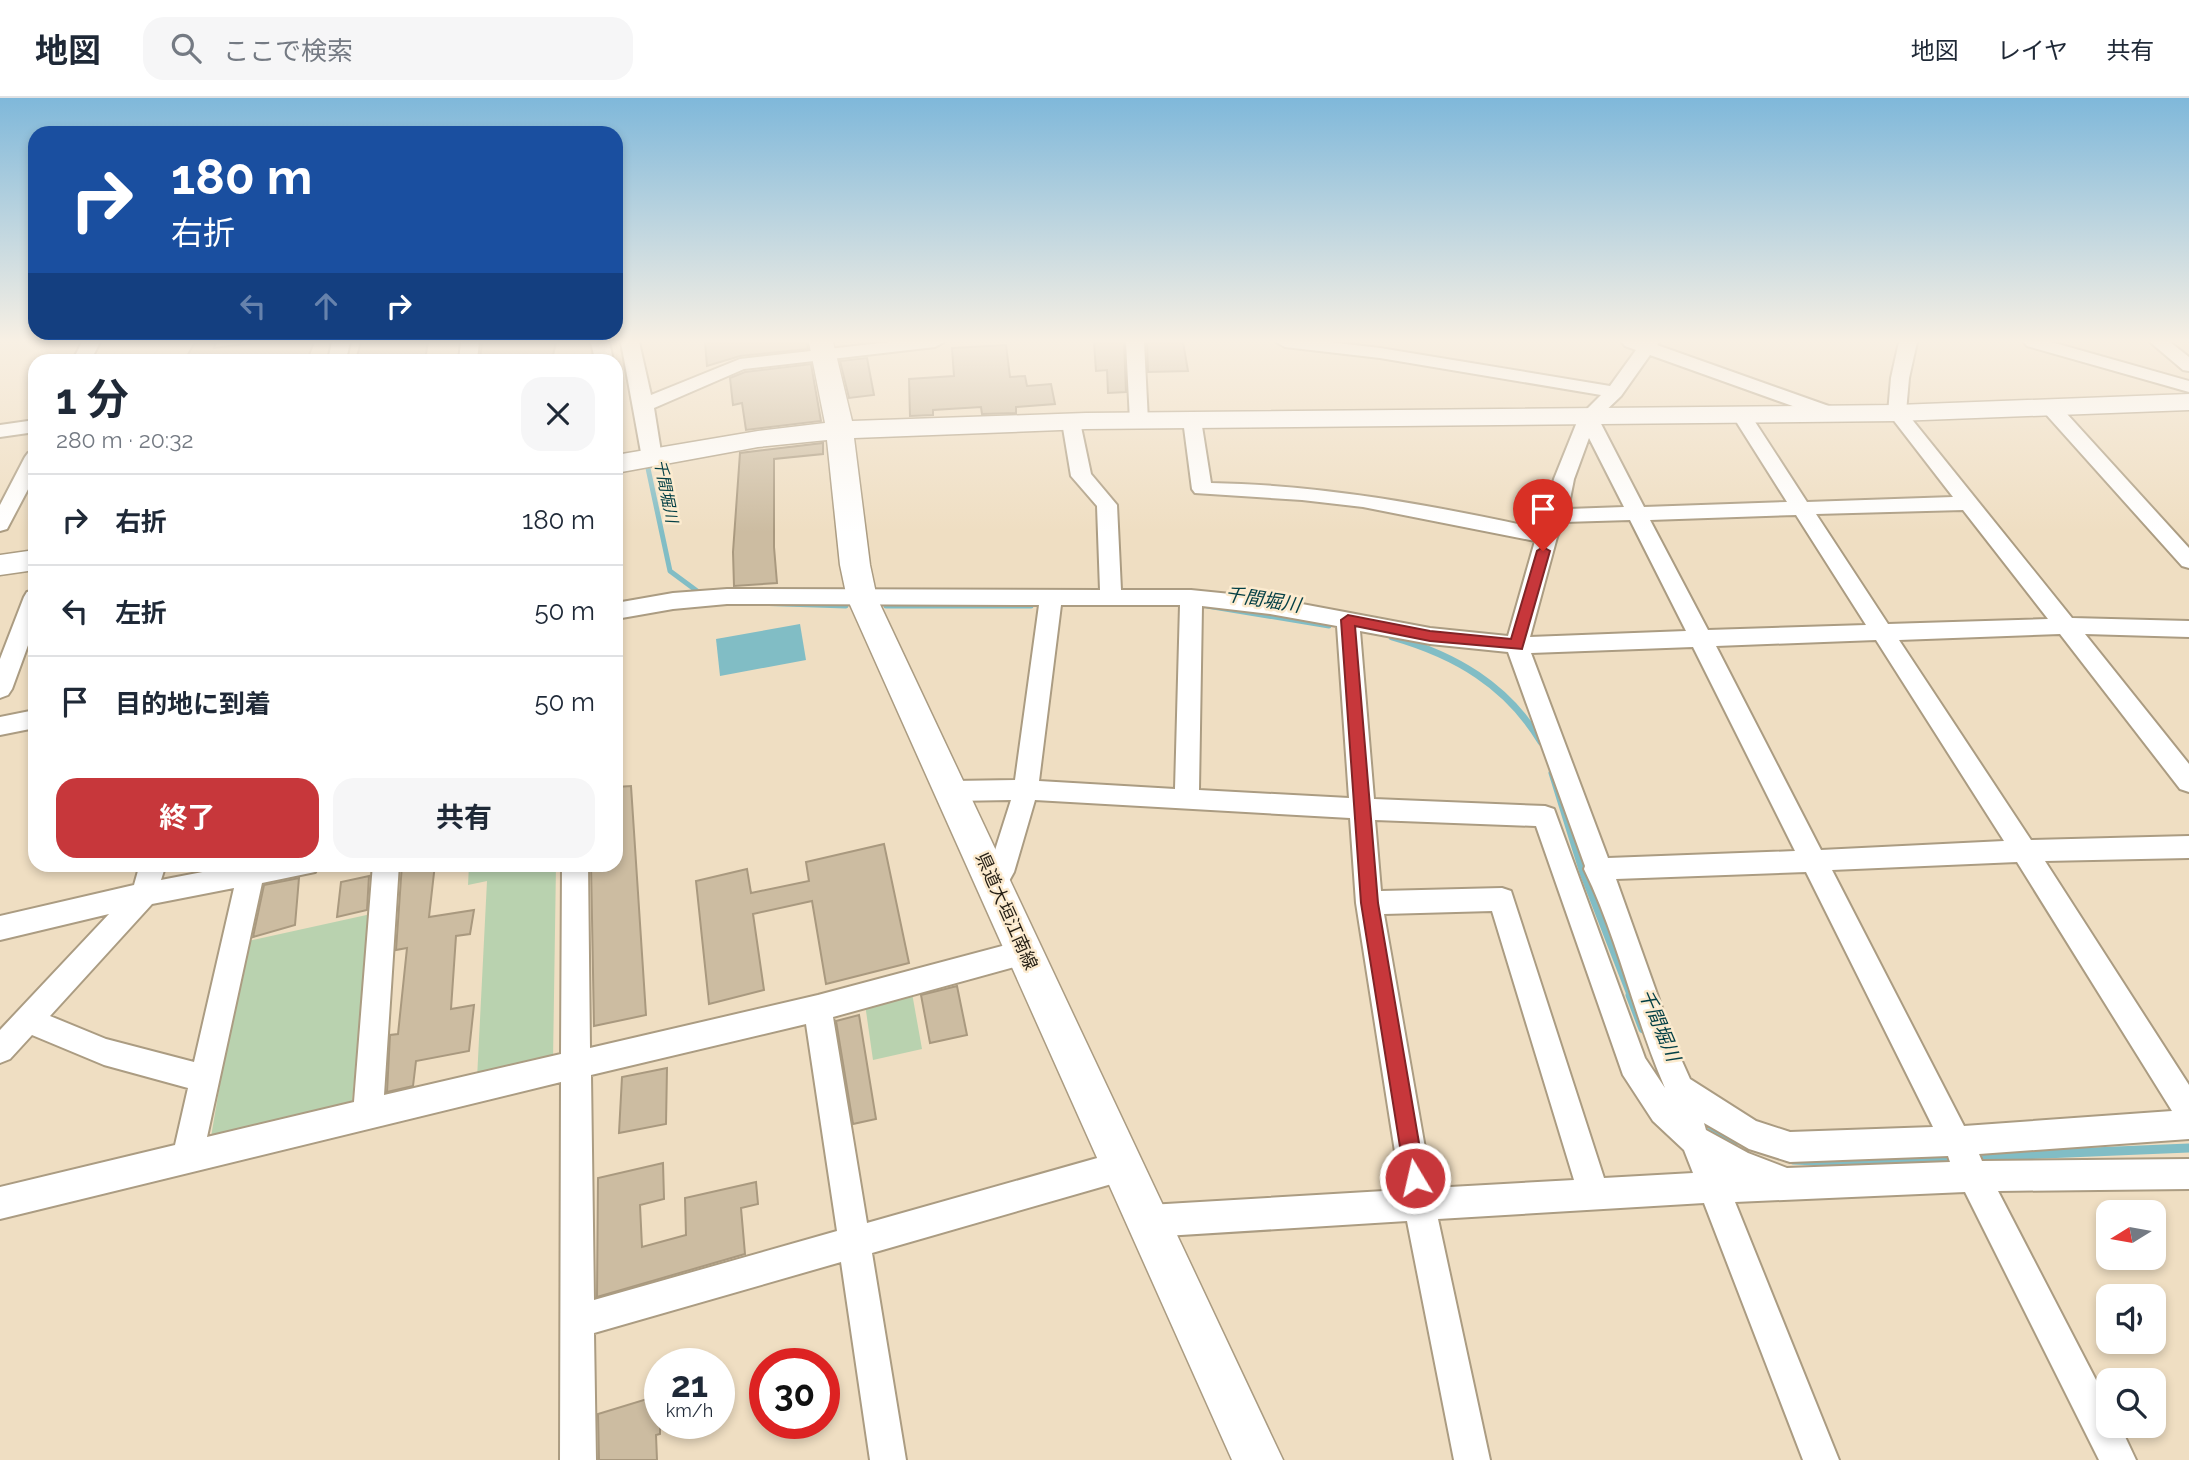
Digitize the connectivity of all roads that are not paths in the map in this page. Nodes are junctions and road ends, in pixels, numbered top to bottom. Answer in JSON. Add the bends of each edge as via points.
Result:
{"nodes":[{"id":1,"x":644,"y":405,"type":"edge"},
{"id":2,"x":835,"y":406,"type":"edge"},
{"id":3,"x":1138,"y":406,"type":"edge"},
{"id":4,"x":1600,"y":406,"type":"edge"},
{"id":5,"x":1810,"y":406,"type":"edge"},
{"id":6,"x":1898,"y":406,"type":"edge"},
{"id":7,"x":2090,"y":406,"type":"edge"},
{"id":8,"x":2050,"y":407,"type":"junction"},
{"id":9,"x":1897,"y":413,"type":"junction"},
{"id":10,"x":1833,"y":414,"type":"junction"},
{"id":11,"x":1741,"y":415,"type":"junction"},
{"id":12,"x":1588,"y":417,"type":"junction"},
{"id":13,"x":1192,"y":420,"type":"junction"},
{"id":14,"x":1139,"y":421,"type":"junction"},
{"id":15,"x":1071,"y":422,"type":"junction"},
{"id":16,"x":28,"y":427,"type":"edge"},
{"id":17,"x":840,"y":430,"type":"junction"},
{"id":18,"x":0,"y":431,"type":"edge"},
{"id":19,"x":638,"y":460,"type":"edge"},
{"id":20,"x":28,"y":470,"type":"edge"},
{"id":21,"x":1967,"y":503,"type":"junction"},
{"id":22,"x":1803,"y":510,"type":"junction"},
{"id":23,"x":1640,"y":514,"type":"junction"},
{"id":24,"x":0,"y":524,"type":"edge"},
{"id":25,"x":1551,"y":527,"type":"junction"},
{"id":26,"x":28,"y":561,"type":"edge"},
{"id":27,"x":2189,"y":561,"type":"edge"},
{"id":28,"x":0,"y":565,"type":"edge"},
{"id":29,"x":1051,"y":597,"type":"junction"},
{"id":30,"x":1111,"y":597,"type":"junction"},
{"id":31,"x":1191,"y":597,"type":"junction"},
{"id":32,"x":862,"y":598,"type":"junction"},
{"id":33,"x":623,"y":610,"type":"edge"},
{"id":34,"x":28,"y":615,"type":"edge"},
{"id":35,"x":1348,"y":620,"type":"junction"},
{"id":36,"x":2063,"y":626,"type":"junction"},
{"id":37,"x":2189,"y":629,"type":"edge"},
{"id":38,"x":1883,"y":632,"type":"junction"},
{"id":39,"x":1702,"y":639,"type":"junction"},
{"id":40,"x":1517,"y":645,"type":"junction"},
{"id":41,"x":0,"y":689,"type":"edge"},
{"id":42,"x":28,"y":720,"type":"edge"},
{"id":43,"x":0,"y":726,"type":"edge"},
{"id":44,"x":2189,"y":782,"type":"edge"},
{"id":45,"x":1026,"y":790,"type":"junction"},
{"id":46,"x":953,"y":791,"type":"junction"},
{"id":47,"x":1187,"y":798,"type":"junction"},
{"id":48,"x":1360,"y":809,"type":"junction"},
{"id":49,"x":2189,"y":848,"type":"edge"},
{"id":50,"x":2024,"y":850,"type":"junction"},
{"id":51,"x":1813,"y":861,"type":"junction"},
{"id":52,"x":1583,"y":865,"type":"junction"},
{"id":53,"x":151,"y":872,"type":"edge"},
{"id":54,"x":269,"y":872,"type":"edge"},
{"id":55,"x":385,"y":872,"type":"edge"},
{"id":56,"x":575,"y":872,"type":"edge"},
{"id":57,"x":250,"y":876,"type":"junction"},
{"id":58,"x":994,"y":884,"type":"junction"},
{"id":59,"x":144,"y":894,"type":"junction"},
{"id":60,"x":1369,"y":903,"type":"junction"},
{"id":61,"x":0,"y":928,"type":"edge"},
{"id":62,"x":1025,"y":952,"type":"junction"},
{"id":63,"x":818,"y":1008,"type":"junction"},
{"id":64,"x":28,"y":1020,"type":"junction"},
{"id":65,"x":0,"y":1051,"type":"edge"},
{"id":66,"x":574,"y":1064,"type":"junction"},
{"id":67,"x":205,"y":1079,"type":"junction"},
{"id":68,"x":1681,"y":1093,"type":"junction"},
{"id":69,"x":2189,"y":1111,"type":"edge"},
{"id":70,"x":368,"y":1113,"type":"junction"},
{"id":71,"x":2189,"y":1124,"type":"edge"},
{"id":72,"x":1693,"y":1137,"type":"junction"},
{"id":73,"x":188,"y":1157,"type":"junction"},
{"id":74,"x":1965,"y":1160,"type":"junction"},
{"id":75,"x":1122,"y":1166,"type":"junction"},
{"id":76,"x":2189,"y":1174,"type":"edge"},
{"id":77,"x":1787,"y":1184,"type":"junction"},
{"id":78,"x":1713,"y":1187,"type":"junction"},
{"id":79,"x":1594,"y":1194,"type":"junction"},
{"id":80,"x":0,"y":1203,"type":"edge"},
{"id":81,"x":1419,"y":1205,"type":"junction"},
{"id":82,"x":1149,"y":1220,"type":"junction"},
{"id":83,"x":856,"y":1244,"type":"junction"},
{"id":84,"x":579,"y":1321,"type":"junction"},
{"id":85,"x":578,"y":1460,"type":"edge"},
{"id":86,"x":888,"y":1460,"type":"edge"},
{"id":87,"x":1258,"y":1460,"type":"edge"},
{"id":88,"x":1472,"y":1460,"type":"edge"},
{"id":89,"x":1821,"y":1460,"type":"edge"},
{"id":90,"x":2118,"y":1460,"type":"edge"}],
"edges":[{"from":1,"to":19,"type":"street"},
{"from":2,"to":17,"type":"main road","name":"県道大垣江南線"},
{"from":3,"to":14,"type":"street"},
{"from":4,"to":12,"type":"street"},
{"from":5,"to":10,"type":"street"},
{"from":6,"to":9,"type":"street"},
{"from":7,"to":8,"type":"main road"},
{"from":8,"to":9,"type":"main road"},
{"from":8,"to":27,"type":"street"},
{"from":9,"to":10,"type":"main road"},
{"from":9,"to":21,"type":"street"},
{"from":10,"to":11,"type":"main road"},
{"from":11,"to":12,"type":"main road"},
{"from":11,"to":22,"type":"street"},
{"from":12,"to":13,"type":"main road"},
{"from":12,"to":23,"type":"street"},
{"from":12,"to":25,"type":"street"},
{"from":13,"to":14,"type":"main road"},
{"from":13,"to":25,"type":"street","via":[[1202,489],[1336,496],[1462,519]]},
{"from":14,"to":15,"type":"main road"},
{"from":15,"to":17,"type":"main road"},
{"from":15,"to":30,"type":"street","via":[[1081,476],[1107,505]]},
{"from":16,"to":18,"type":"street"},
{"from":17,"to":19,"type":"main road"},
{"from":17,"to":32,"type":"main road","name":"県道大垣江南線"},
{"from":20,"to":24,"type":"street"},
{"from":21,"to":22,"type":"street"},
{"from":21,"to":36,"type":"street"},
{"from":22,"to":23,"type":"street"},
{"from":22,"to":38,"type":"street"},
{"from":23,"to":25,"type":"street"},
{"from":23,"to":39,"type":"street"},
{"from":25,"to":40,"type":"street"},
{"from":26,"to":28,"type":"main road"},
{"from":29,"to":30,"type":"street"},
{"from":29,"to":32,"type":"street"},
{"from":29,"to":45,"type":"street"},
{"from":30,"to":31,"type":"street"},
{"from":31,"to":35,"type":"street"},
{"from":31,"to":47,"type":"street"},
{"from":32,"to":33,"type":"street","via":[[727,595]]},
{"from":32,"to":46,"type":"main road","name":"県道大垣江南線"},
{"from":34,"to":41,"type":"street"},
{"from":35,"to":40,"type":"street","via":[[1430,636]]},
{"from":35,"to":48,"type":"street"},
{"from":36,"to":37,"type":"street"},
{"from":36,"to":38,"type":"street"},
{"from":36,"to":44,"type":"street"},
{"from":38,"to":39,"type":"street"},
{"from":38,"to":50,"type":"street"},
{"from":39,"to":40,"type":"street"},
{"from":39,"to":51,"type":"street"},
{"from":40,"to":52,"type":"street"},
{"from":42,"to":43,"type":"street"},
{"from":45,"to":46,"type":"street"},
{"from":45,"to":47,"type":"street"},
{"from":45,"to":58,"type":"street"},
{"from":46,"to":58,"type":"main road","name":"県道大垣江南線"},
{"from":47,"to":48,"type":"street"},
{"from":48,"to":52,"type":"street","via":[[1545,816]]},
{"from":48,"to":60,"type":"street"},
{"from":49,"to":50,"type":"street"},
{"from":50,"to":51,"type":"street"},
{"from":50,"to":69,"type":"street"},
{"from":51,"to":52,"type":"street"},
{"from":51,"to":74,"type":"street"},
{"from":52,"to":68,"type":"street","via":[[1631,955]]},
{"from":52,"to":72,"type":"street","via":[[1633,1065],[1651,1097]]},
{"from":53,"to":59,"type":"street"},
{"from":54,"to":57,"type":"street"},
{"from":55,"to":70,"type":"street"},
{"from":56,"to":66,"type":"street"},
{"from":57,"to":59,"type":"street"},
{"from":57,"to":67,"type":"street"},
{"from":58,"to":62,"type":"main road","name":"県道大垣江南線"},
{"from":59,"to":61,"type":"street"},
{"from":59,"to":64,"type":"street"},
{"from":60,"to":79,"type":"street","via":[[1502,899]]},
{"from":60,"to":81,"type":"street"},
{"from":62,"to":63,"type":"street"},
{"from":62,"to":75,"type":"main road","name":"県道大垣江南線"},
{"from":63,"to":66,"type":"street"},
{"from":63,"to":83,"type":"street"},
{"from":64,"to":65,"type":"street"},
{"from":64,"to":67,"type":"street","via":[[104,1052]]},
{"from":66,"to":70,"type":"street"},
{"from":66,"to":84,"type":"street"},
{"from":67,"to":73,"type":"street"},
{"from":68,"to":72,"type":"street"},
{"from":68,"to":74,"type":"street","via":[[1770,1143]]},
{"from":70,"to":73,"type":"street"},
{"from":71,"to":74,"type":"street"},
{"from":72,"to":77,"type":"street","via":[[1734,1165]]},
{"from":72,"to":78,"type":"street"},
{"from":73,"to":80,"type":"street"},
{"from":74,"to":76,"type":"street"},
{"from":74,"to":77,"type":"street"},
{"from":74,"to":90,"type":"street"},
{"from":75,"to":82,"type":"main road","name":"県道大垣江南線"},
{"from":75,"to":83,"type":"street"},
{"from":77,"to":78,"type":"street"},
{"from":78,"to":79,"type":"street"},
{"from":78,"to":89,"type":"street"},
{"from":79,"to":81,"type":"street"},
{"from":81,"to":82,"type":"street"},
{"from":81,"to":88,"type":"street"},
{"from":82,"to":87,"type":"main road","name":"県道大垣江南線"},
{"from":83,"to":84,"type":"street"},
{"from":83,"to":86,"type":"street"},
{"from":84,"to":85,"type":"street"}]}
